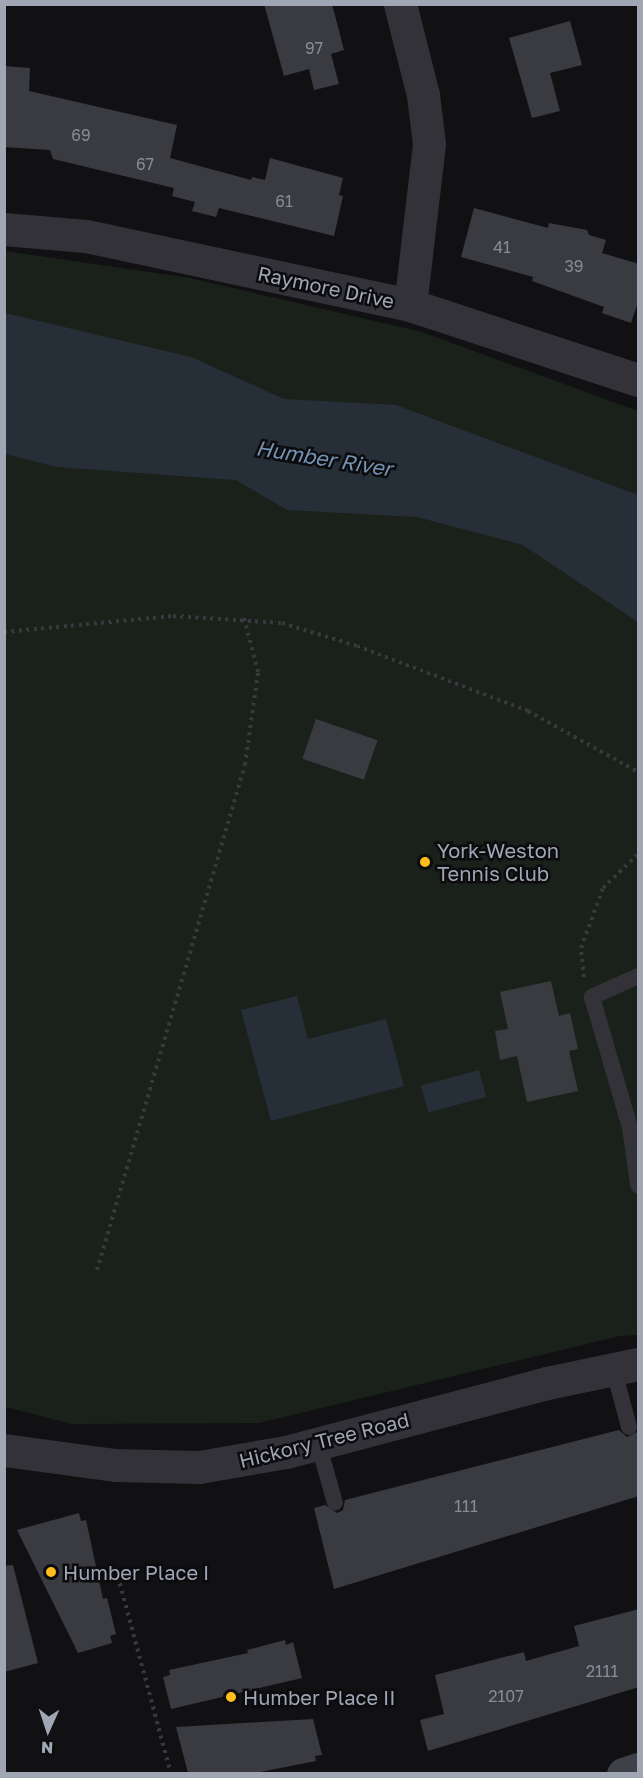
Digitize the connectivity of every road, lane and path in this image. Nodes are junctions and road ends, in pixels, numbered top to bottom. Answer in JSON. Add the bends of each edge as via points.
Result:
{"nodes":[{"id":1,"x":400,"y":4,"type":"edge"},
{"id":2,"x":4,"y":229,"type":"edge"},
{"id":3,"x":410,"y":305,"type":"junction"},
{"id":4,"x":639,"y":380,"type":"edge"},
{"id":5,"x":244,"y":618,"type":"junction"},
{"id":6,"x":4,"y":632,"type":"edge"},
{"id":7,"x":639,"y":772,"type":"edge"},
{"id":8,"x":639,"y":854,"type":"edge"},
{"id":9,"x":639,"y":976,"type":"edge"},
{"id":10,"x":592,"y":998,"type":"junction"},
{"id":11,"x":639,"y":1185,"type":"edge"},
{"id":12,"x":97,"y":1270,"type":"dead end"},
{"id":13,"x":626,"y":1365,"type":"edge"},
{"id":14,"x":629,"y":1427,"type":"dead end"},
{"id":15,"x":318,"y":1443,"type":"junction"},
{"id":16,"x":4,"y":1450,"type":"edge"},
{"id":17,"x":335,"y":1503,"type":"dead end"},
{"id":18,"x":116,"y":1569,"type":"dead end"},
{"id":19,"x":639,"y":1769,"type":"edge"},
{"id":20,"x":171,"y":1773,"type":"edge"},
{"id":21,"x":623,"y":1773,"type":"edge"}],
"edges":[{"from":1,"to":3,"type":"street","via":[[423,95],[429,144]]},
{"from":2,"to":3,"type":"street","name":"Raymore Drive","via":[[86,236]]},
{"from":3,"to":4,"type":"street","name":"Raymore Drive"},
{"from":5,"to":6,"type":"path","via":[[173,616]]},
{"from":5,"to":7,"type":"path","via":[[321,634],[474,689],[528,711]]},
{"from":5,"to":12,"type":"path","via":[[258,672],[245,765]]},
{"from":8,"to":10,"type":"path","via":[[603,888],[580,948],[582,975]]},
{"from":9,"to":10,"type":"lane"},
{"from":10,"to":11,"type":"lane","via":[[630,1128]]},
{"from":13,"to":14,"type":"lane"},
{"from":13,"to":15,"type":"street","name":"Hickory Tree Road"},
{"from":15,"to":16,"type":"street","name":"Hickory Tree Road","via":[[231,1462],[175,1467],[115,1465]]},
{"from":15,"to":17,"type":"lane"},
{"from":18,"to":20,"type":"path"},
{"from":19,"to":21,"type":"main road"}]}
